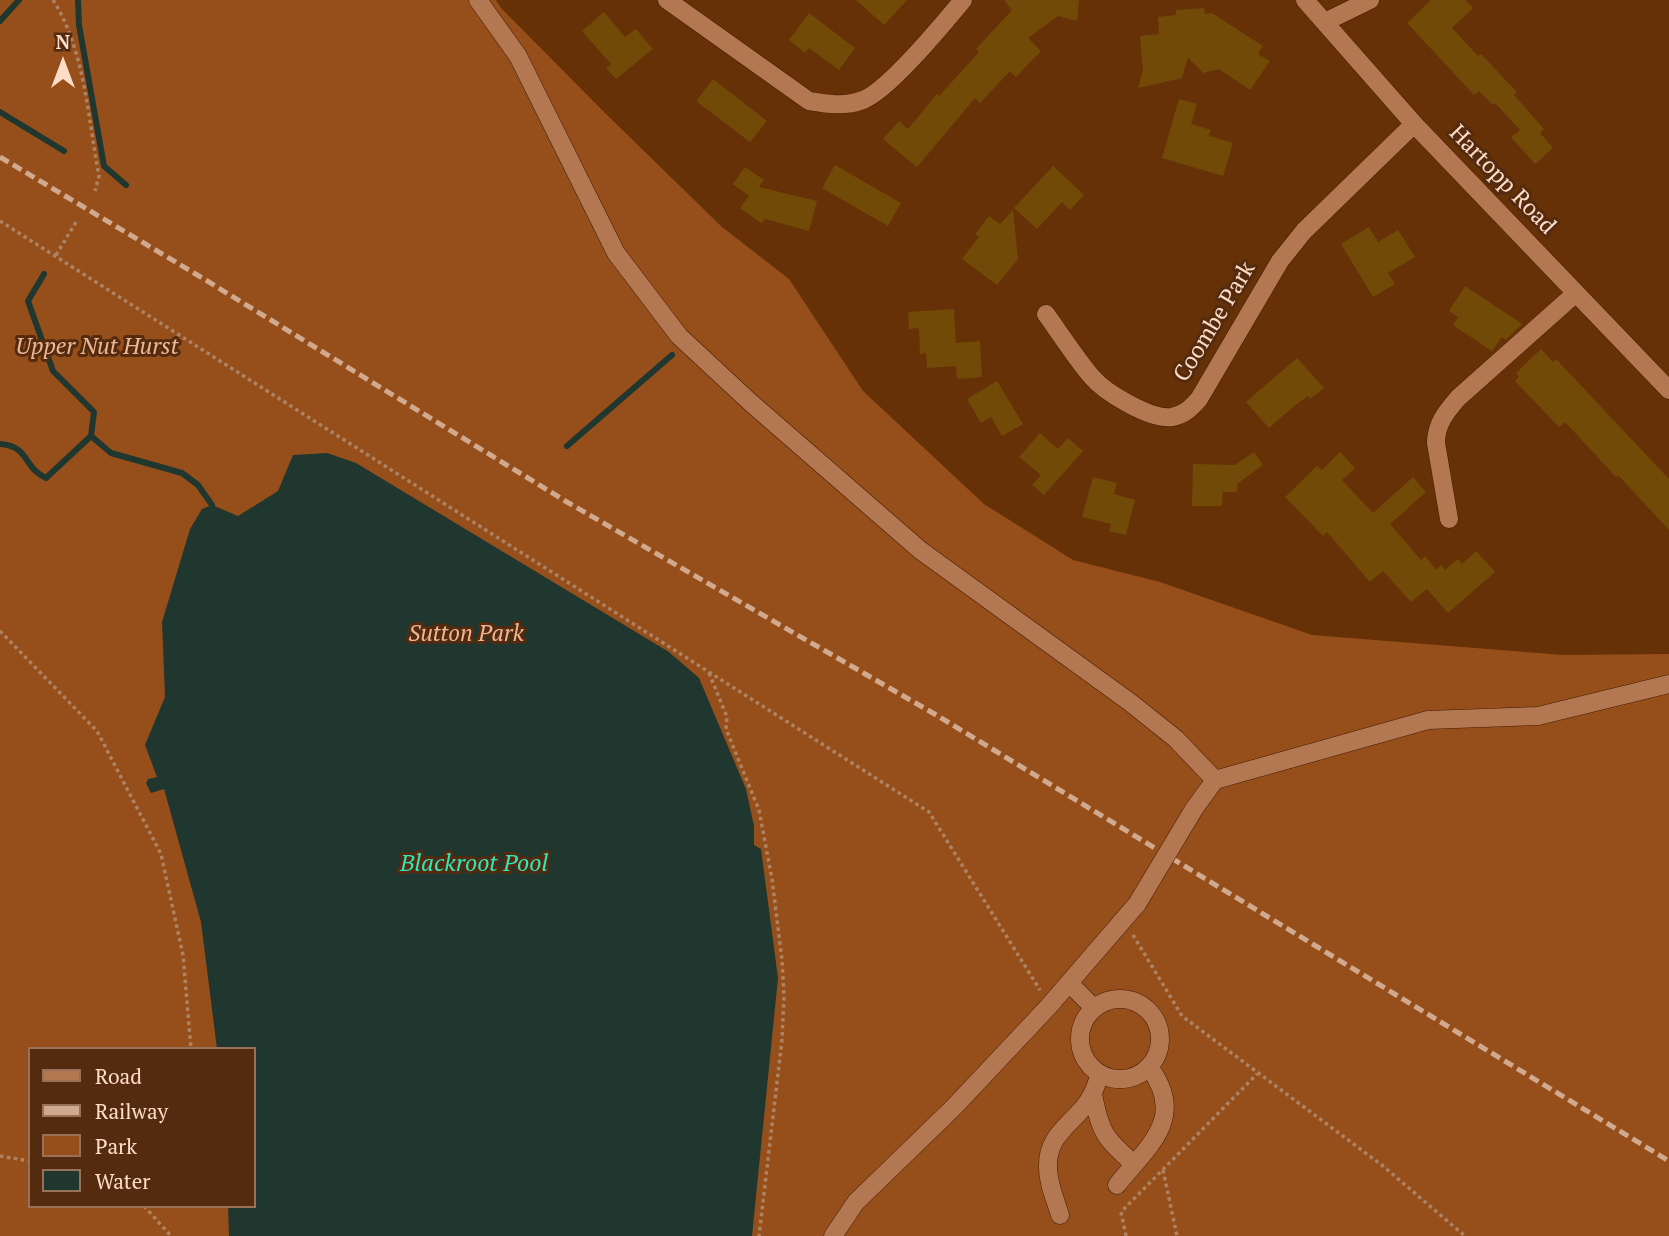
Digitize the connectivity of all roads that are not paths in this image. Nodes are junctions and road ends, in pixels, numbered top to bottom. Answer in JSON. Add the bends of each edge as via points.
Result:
{"nodes":[{"id":1,"x":478,"y":0,"type":"edge"},
{"id":2,"x":667,"y":0,"type":"edge"},
{"id":3,"x":963,"y":0,"type":"edge"},
{"id":4,"x":1305,"y":0,"type":"edge"},
{"id":5,"x":1370,"y":0,"type":"edge"},
{"id":6,"x":1325,"y":22,"type":"junction"},
{"id":7,"x":1414,"y":124,"type":"junction"},
{"id":8,"x":1576,"y":293,"type":"junction"},
{"id":9,"x":1046,"y":314,"type":"dead end"},
{"id":10,"x":1669,"y":390,"type":"edge"},
{"id":11,"x":1449,"y":519,"type":"dead end"},
{"id":12,"x":1669,"y":684,"type":"edge"},
{"id":13,"x":1215,"y":780,"type":"junction"},
{"id":14,"x":1069,"y":983,"type":"junction"},
{"id":15,"x":1094,"y":1008,"type":"junction"},
{"id":16,"x":1149,"y":1067,"type":"junction"},
{"id":17,"x":1100,"y":1074,"type":"junction"},
{"id":18,"x":1093,"y":1094,"type":"junction"},
{"id":19,"x":1134,"y":1164,"type":"junction"},
{"id":20,"x":1117,"y":1185,"type":"dead end"},
{"id":21,"x":1060,"y":1214,"type":"dead end"},
{"id":22,"x":833,"y":1236,"type":"edge"}],
"edges":[{"from":1,"to":13,"type":"street","via":[[518,56],[616,253],[679,336],[920,550],[1131,703],[1176,739]]},
{"from":2,"to":3,"type":"street","via":[[809,101],[828,105],[864,100],[877,92]]},
{"from":4,"to":6,"type":"street","name":"Hartopp Road"},
{"from":5,"to":6,"type":"street"},
{"from":6,"to":7,"type":"street","name":"Hartopp Road"},
{"from":7,"to":8,"type":"street","name":"Hartopp Road"},
{"from":7,"to":9,"type":"street","name":"Coombe Park","via":[[1304,231],[1280,261],[1199,400],[1186,413],[1156,416],[1112,394],[1093,379]]},
{"from":8,"to":10,"type":"street","name":"Hartopp Road"},
{"from":8,"to":11,"type":"street","via":[[1458,398],[1436,430]]},
{"from":12,"to":13,"type":"street","via":[[1538,716],[1428,720]]},
{"from":13,"to":14,"type":"street","bridge":true,"via":[[1137,904]]},
{"from":14,"to":15,"type":"street"},
{"from":14,"to":22,"type":"street","via":[[954,1107],[856,1202]]},
{"from":15,"to":16,"type":"street","via":[[1119,998],[1145,1006],[1160,1029],[1161,1042]]},
{"from":15,"to":17,"type":"street","via":[[1085,1017],[1080,1042],[1083,1055]]},
{"from":16,"to":17,"type":"street","via":[[1125,1079]]},
{"from":16,"to":19,"type":"street","via":[[1165,1094],[1167,1110],[1158,1135]]},
{"from":17,"to":18,"type":"street"},
{"from":18,"to":19,"type":"street","via":[[1098,1124],[1106,1138]]},
{"from":18,"to":21,"type":"street","via":[[1060,1130],[1050,1152],[1048,1167]]},
{"from":19,"to":20,"type":"street"}]}
